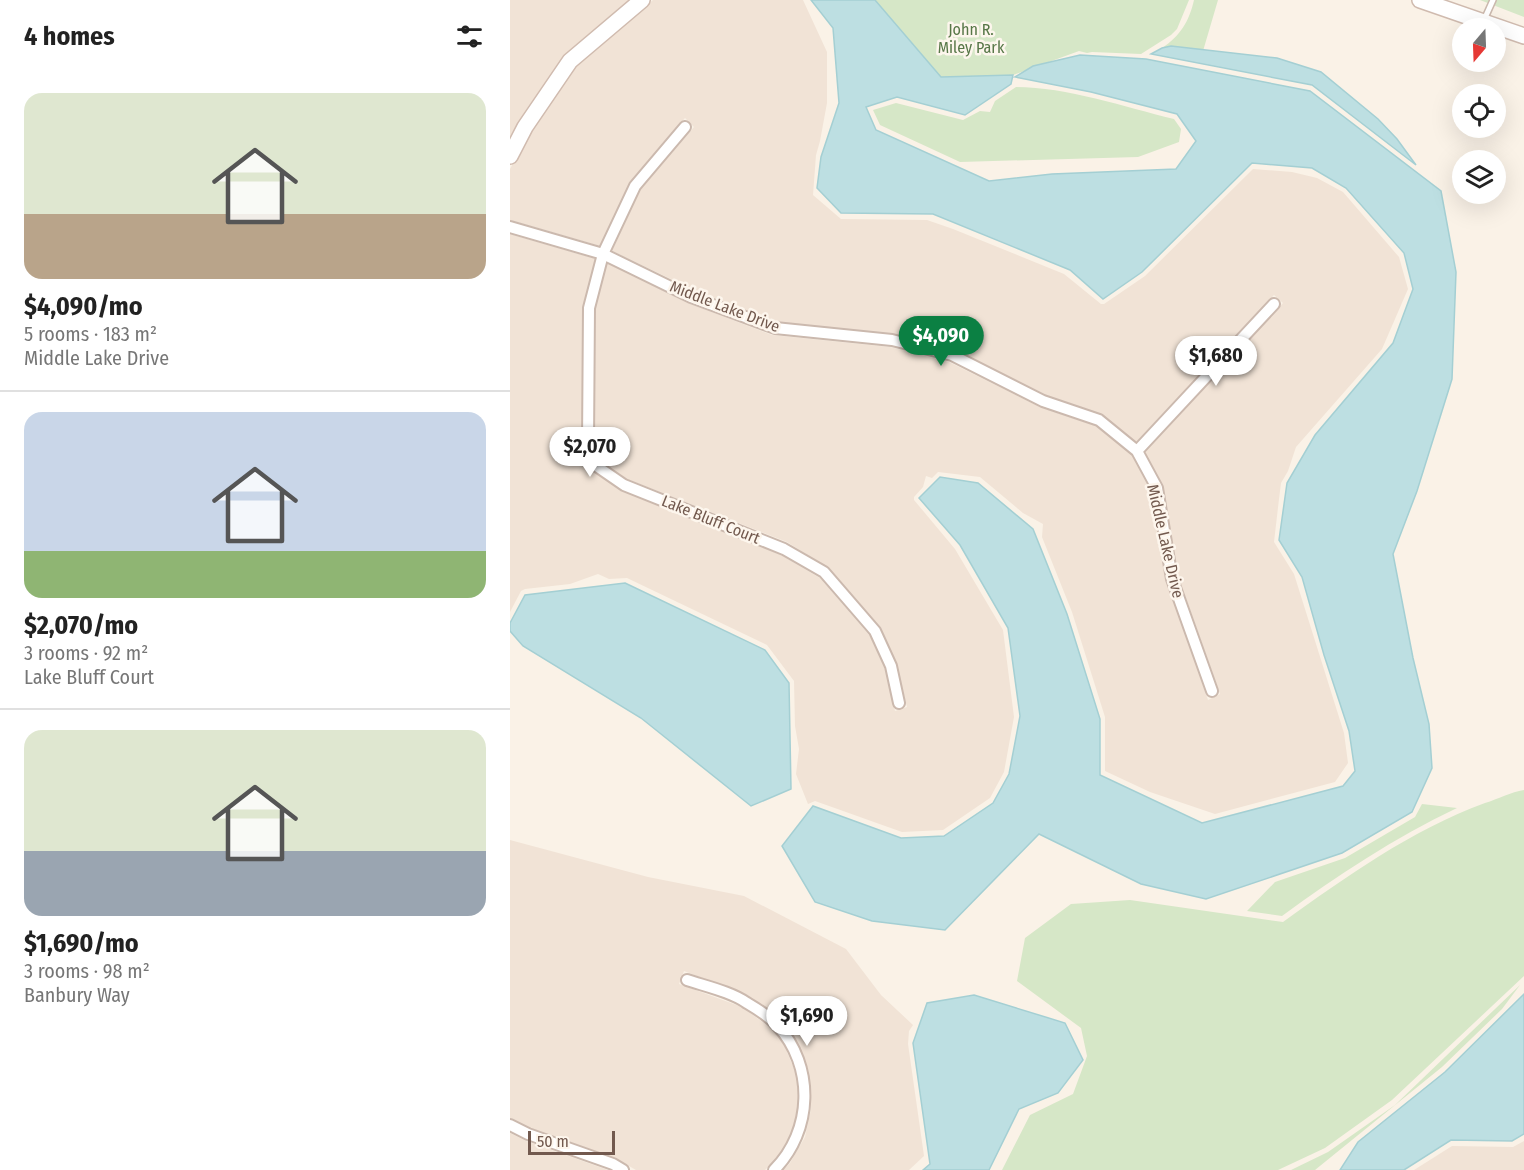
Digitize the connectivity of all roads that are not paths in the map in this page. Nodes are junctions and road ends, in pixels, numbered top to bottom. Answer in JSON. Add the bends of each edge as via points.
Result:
{"nodes":[{"id":1,"x":1420,"y":0,"type":"edge"},
{"id":2,"x":1493,"y":0,"type":"edge"},
{"id":3,"x":638,"y":1,"type":"edge"},
{"id":4,"x":1472,"y":18,"type":"edge"},
{"id":5,"x":1485,"y":18,"type":"edge"},
{"id":6,"x":1506,"y":28,"type":"edge"},
{"id":7,"x":1523,"y":32,"type":"edge"},
{"id":8,"x":685,"y":127,"type":"dead end"},
{"id":9,"x":510,"y":156,"type":"edge"},
{"id":10,"x":510,"y":227,"type":"edge"},
{"id":11,"x":603,"y":254,"type":"junction"},
{"id":12,"x":1274,"y":304,"type":"dead end"},
{"id":13,"x":1137,"y":451,"type":"junction"},
{"id":14,"x":1212,"y":691,"type":"dead end"},
{"id":15,"x":899,"y":703,"type":"dead end"},
{"id":16,"x":687,"y":980,"type":"dead end"},
{"id":17,"x":510,"y":1125,"type":"edge"},
{"id":18,"x":622,"y":1170,"type":"edge"},
{"id":19,"x":774,"y":1170,"type":"edge"}],
"edges":[{"from":1,"to":4,"type":"street"},
{"from":2,"to":5,"type":"lane"},
{"from":3,"to":9,"type":"street","via":[[570,61]]},
{"from":6,"to":7,"type":"street"},
{"from":8,"to":11,"type":"street","name":"Lake Bluff Court","via":[[635,186]]},
{"from":10,"to":11,"type":"street","name":"Middle Lake Drive"},
{"from":11,"to":13,"type":"street","name":"Middle Lake Drive","via":[[691,297],[775,328],[892,340],[952,355],[1043,401],[1099,420]]},
{"from":11,"to":15,"type":"street","name":"Lake Bluff Court","via":[[589,308],[588,441],[595,465],[624,485],[784,549],[824,573],[875,632],[891,666]]},
{"from":12,"to":13,"type":"street"},
{"from":13,"to":14,"type":"street","name":"Middle Lake Drive","via":[[1157,488],[1172,579]]},
{"from":16,"to":19,"type":"street","via":[[745,1001],[776,1024],[789,1041],[802,1071],[805,1108],[799,1134],[786,1158]]},
{"from":17,"to":18,"type":"street"}]}
